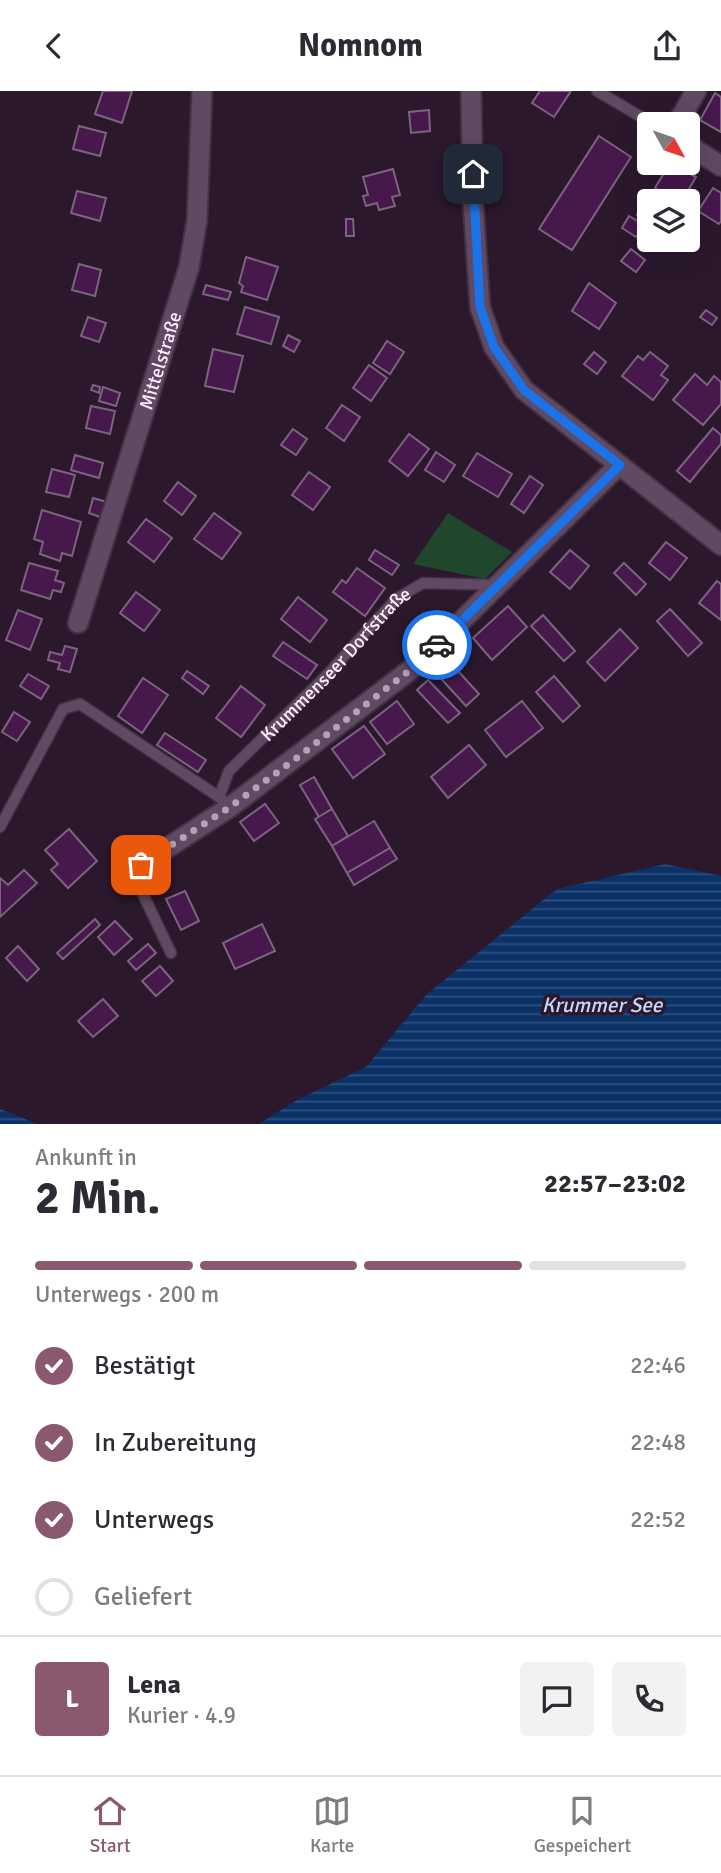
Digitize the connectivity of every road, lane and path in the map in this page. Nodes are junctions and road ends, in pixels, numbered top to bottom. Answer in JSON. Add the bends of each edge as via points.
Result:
{"nodes":[{"id":1,"x":202,"y":91,"type":"edge"},
{"id":2,"x":471,"y":91,"type":"edge"},
{"id":3,"x":597,"y":91,"type":"edge"},
{"id":4,"x":690,"y":93,"type":"edge"},
{"id":5,"x":682,"y":112,"type":"edge"},
{"id":6,"x":637,"y":115,"type":"edge"},
{"id":7,"x":700,"y":153,"type":"edge"},
{"id":8,"x":721,"y":166,"type":"edge"},
{"id":9,"x":620,"y":465,"type":"junction"},
{"id":10,"x":721,"y":545,"type":"edge"},
{"id":11,"x":499,"y":585,"type":"junction"},
{"id":12,"x":78,"y":623,"type":"dead end"},
{"id":13,"x":225,"y":802,"type":"junction"},
{"id":14,"x":0,"y":827,"type":"edge"},
{"id":15,"x":141,"y":865,"type":"joint"},
{"id":16,"x":171,"y":953,"type":"dead end"}],
"edges":[{"from":1,"to":12,"type":"street","name":"Mittelstraße","via":[[197,220],[189,267]]},
{"from":2,"to":9,"type":"street","via":[[480,307],[494,347],[524,390]]},
{"from":3,"to":6,"type":"lane"},
{"from":4,"to":5,"type":"street"},
{"from":7,"to":8,"type":"street"},
{"from":9,"to":10,"type":"street"},
{"from":9,"to":11,"type":"street","name":"Krummenseer Dorfstraße"},
{"from":11,"to":13,"type":"street","name":"Krummenseer Dorfstraße","via":[[418,664]]},
{"from":11,"to":13,"type":"lane","name":"Krummenseer Dorfstraße","via":[[423,583],[396,599],[229,771]]},
{"from":13,"to":14,"type":"lane","via":[[80,704],[63,709]]},
{"from":13,"to":15,"type":"street","name":"Krummenseer Dorfstraße"},
{"from":15,"to":16,"type":"lane","via":[[139,886]]}]}
